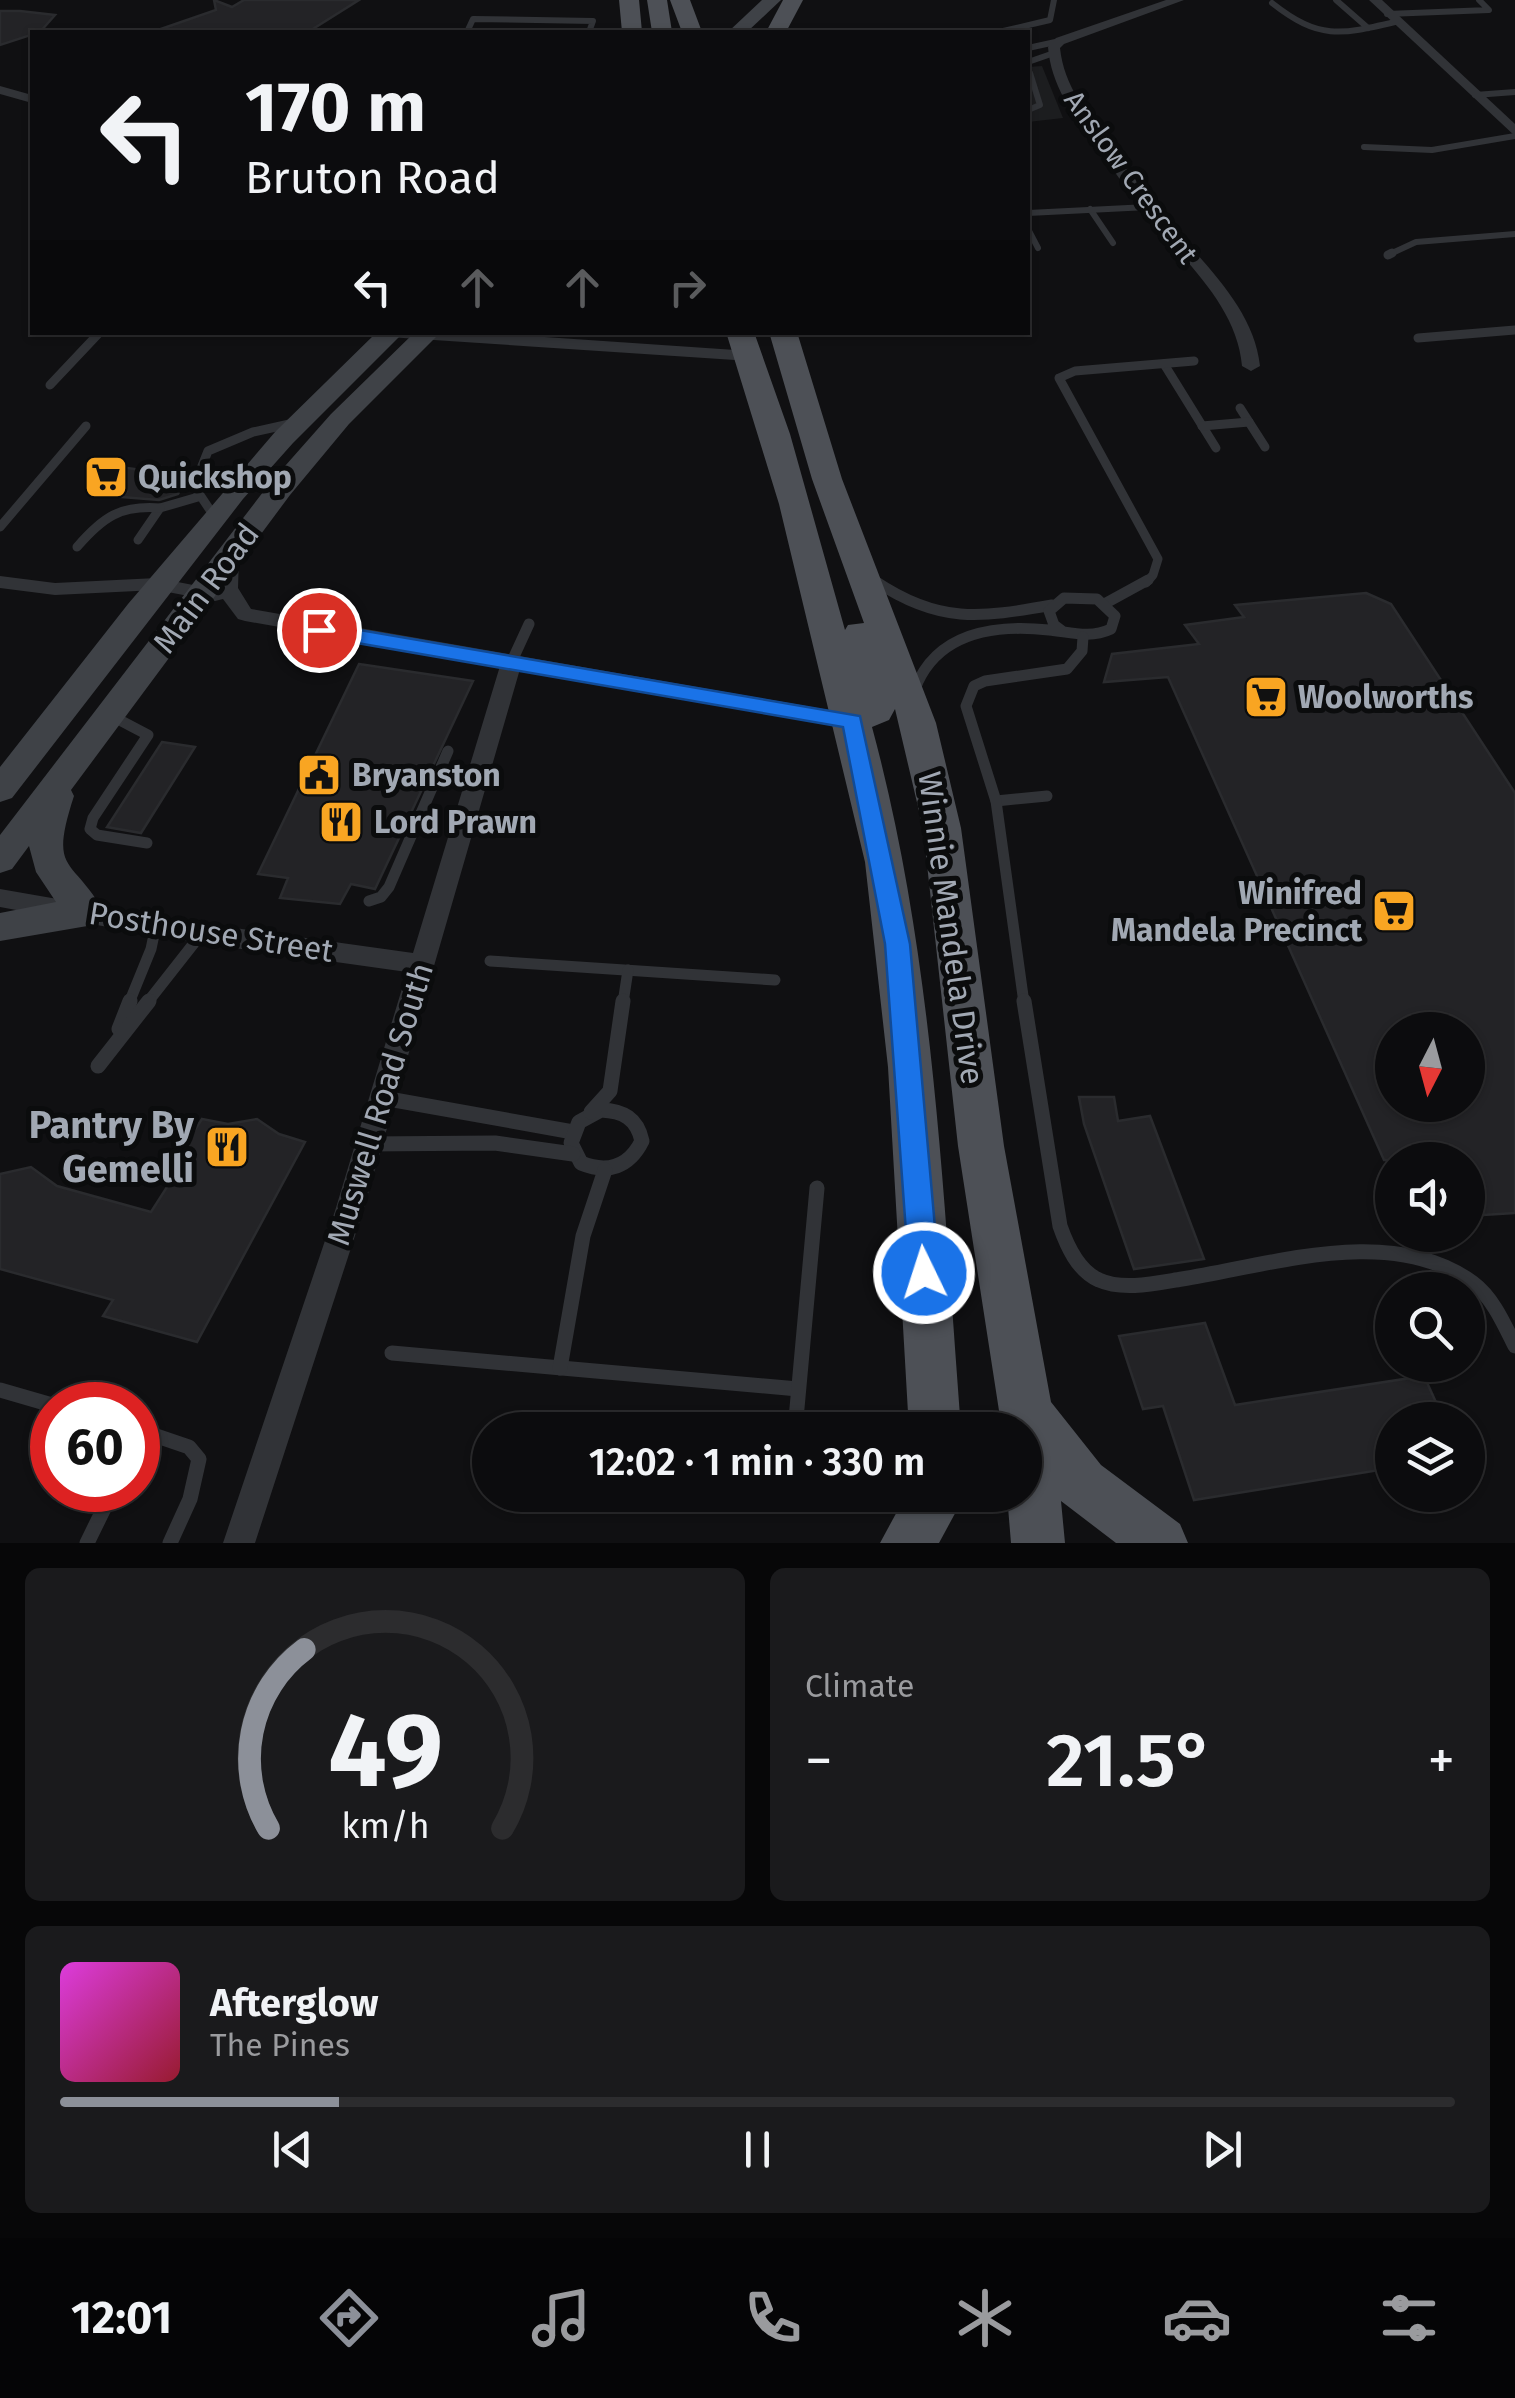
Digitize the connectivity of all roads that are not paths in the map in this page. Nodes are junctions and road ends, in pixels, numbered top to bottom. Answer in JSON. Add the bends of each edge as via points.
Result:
{"nodes":[{"id":1,"x":658,"y":0,"type":"edge"},
{"id":2,"x":680,"y":0,"type":"edge"},
{"id":3,"x":744,"y":0,"type":"edge"},
{"id":4,"x":772,"y":0,"type":"edge"},
{"id":5,"x":793,"y":0,"type":"edge"},
{"id":6,"x":1054,"y":0,"type":"edge"},
{"id":7,"x":1178,"y":0,"type":"edge"},
{"id":8,"x":1336,"y":0,"type":"edge"},
{"id":9,"x":1433,"y":0,"type":"edge"},
{"id":10,"x":1479,"y":0,"type":"edge"},
{"id":11,"x":1272,"y":3,"type":"dead end"},
{"id":12,"x":1382,"y":9,"type":"edge"},
{"id":13,"x":1446,"y":11,"type":"junction"},
{"id":14,"x":730,"y":27,"type":"edge"},
{"id":15,"x":1368,"y":28,"type":"junction"},
{"id":16,"x":468,"y":30,"type":"edge"},
{"id":17,"x":590,"y":30,"type":"edge"},
{"id":18,"x":662,"y":30,"type":"edge"},
{"id":19,"x":691,"y":30,"type":"edge"},
{"id":20,"x":777,"y":30,"type":"edge"},
{"id":21,"x":1008,"y":30,"type":"edge"},
{"id":22,"x":1057,"y":47,"type":"junction"},
{"id":23,"x":1030,"y":48,"type":"edge"},
{"id":24,"x":1030,"y":61,"type":"edge"},
{"id":25,"x":1030,"y":73,"type":"dead end"},
{"id":26,"x":0,"y":90,"type":"edge"},
{"id":27,"x":1032,"y":91,"type":"edge"},
{"id":28,"x":1515,"y":92,"type":"edge"},
{"id":29,"x":1475,"y":95,"type":"junction"},
{"id":30,"x":30,"y":99,"type":"edge"},
{"id":31,"x":1030,"y":109,"type":"edge"},
{"id":32,"x":1515,"y":134,"type":"edge"},
{"id":33,"x":1364,"y":147,"type":"dead end"},
{"id":34,"x":1146,"y":204,"type":"junction"},
{"id":35,"x":1094,"y":208,"type":"junction"},
{"id":36,"x":1030,"y":213,"type":"edge"},
{"id":37,"x":1030,"y":233,"type":"edge"},
{"id":38,"x":1515,"y":234,"type":"edge"},
{"id":39,"x":1113,"y":243,"type":"dead end"},
{"id":40,"x":1038,"y":248,"type":"dead end"},
{"id":41,"x":1388,"y":256,"type":"dead end"},
{"id":42,"x":1515,"y":330,"type":"edge"},
{"id":43,"x":97,"y":335,"type":"edge"},
{"id":44,"x":388,"y":335,"type":"edge"},
{"id":45,"x":427,"y":335,"type":"edge"},
{"id":46,"x":1418,"y":338,"type":"dead end"},
{"id":47,"x":758,"y":341,"type":"edge"},
{"id":48,"x":1194,"y":361,"type":"dead end"},
{"id":49,"x":1164,"y":364,"type":"junction"},
{"id":50,"x":1252,"y":366,"type":"dead end"},
{"id":51,"x":50,"y":385,"type":"dead end"},
{"id":52,"x":1240,"y":408,"type":"dead end"},
{"id":53,"x":297,"y":422,"type":"junction"},
{"id":54,"x":1249,"y":422,"type":"junction"},
{"id":55,"x":86,"y":426,"type":"dead end"},
{"id":56,"x":1202,"y":426,"type":"junction"},
{"id":57,"x":1265,"y":447,"type":"dead end"},
{"id":58,"x":1216,"y":448,"type":"dead end"},
{"id":59,"x":828,"y":479,"type":"junction"},
{"id":60,"x":206,"y":506,"type":"junction"},
{"id":61,"x":160,"y":508,"type":"junction"},
{"id":62,"x":0,"y":527,"type":"edge"},
{"id":63,"x":138,"y":540,"type":"dead end"},
{"id":64,"x":77,"y":547,"type":"dead end"},
{"id":65,"x":859,"y":570,"type":"junction"},
{"id":66,"x":0,"y":582,"type":"edge"},
{"id":67,"x":157,"y":584,"type":"junction"},
{"id":68,"x":217,"y":596,"type":"junction"},
{"id":69,"x":1106,"y":604,"type":"junction"},
{"id":70,"x":1052,"y":605,"type":"junction"},
{"id":71,"x":529,"y":624,"type":"dead end"},
{"id":72,"x":1062,"y":631,"type":"junction"},
{"id":73,"x":1082,"y":637,"type":"junction"},
{"id":74,"x":512,"y":661,"type":"junction"},
{"id":75,"x":912,"y":706,"type":"junction"},
{"id":76,"x":110,"y":715,"type":"junction"},
{"id":77,"x":852,"y":721,"type":"junction"},
{"id":78,"x":448,"y":751,"type":"dead end"},
{"id":79,"x":68,"y":768,"type":"junction"},
{"id":80,"x":0,"y":790,"type":"edge"},
{"id":81,"x":1047,"y":796,"type":"dead end"},
{"id":82,"x":996,"y":801,"type":"junction"},
{"id":83,"x":147,"y":843,"type":"dead end"},
{"id":84,"x":0,"y":860,"type":"edge"},
{"id":85,"x":0,"y":898,"type":"edge"},
{"id":86,"x":369,"y":901,"type":"dead end"},
{"id":87,"x":81,"y":913,"type":"junction"},
{"id":88,"x":156,"y":926,"type":"junction"},
{"id":89,"x":0,"y":927,"type":"edge"},
{"id":90,"x":202,"y":933,"type":"junction"},
{"id":91,"x":490,"y":962,"type":"dead end"},
{"id":92,"x":423,"y":964,"type":"junction"},
{"id":93,"x":628,"y":970,"type":"junction"},
{"id":94,"x":774,"y":980,"type":"dead end"},
{"id":95,"x":114,"y":1042,"type":"junction"},
{"id":96,"x":98,"y":1066,"type":"dead end"},
{"id":97,"x":610,"y":1091,"type":"junction"},
{"id":98,"x":382,"y":1098,"type":"junction"},
{"id":99,"x":626,"y":1113,"type":"junction"},
{"id":100,"x":589,"y":1114,"type":"junction"},
{"id":101,"x":529,"y":1126,"type":"junction"},
{"id":102,"x":573,"y":1132,"type":"junction"},
{"id":103,"x":368,"y":1144,"type":"junction"},
{"id":104,"x":524,"y":1145,"type":"junction"},
{"id":105,"x":574,"y":1154,"type":"junction"},
{"id":106,"x":598,"y":1170,"type":"junction"},
{"id":107,"x":817,"y":1188,"type":"dead end"},
{"id":108,"x":1515,"y":1346,"type":"edge"},
{"id":109,"x":392,"y":1353,"type":"dead end"},
{"id":110,"x":560,"y":1368,"type":"junction"},
{"id":111,"x":798,"y":1389,"type":"junction"},
{"id":112,"x":0,"y":1390,"type":"edge"},
{"id":113,"x":30,"y":1399,"type":"edge"},
{"id":114,"x":796,"y":1412,"type":"edge"},
{"id":115,"x":934,"y":1412,"type":"edge"},
{"id":116,"x":1027,"y":1412,"type":"edge"},
{"id":117,"x":1042,"y":1433,"type":"edge"},
{"id":118,"x":160,"y":1439,"type":"edge"},
{"id":119,"x":102,"y":1512,"type":"edge"},
{"id":120,"x":928,"y":1512,"type":"edge"},
{"id":121,"x":941,"y":1512,"type":"edge"},
{"id":122,"x":1035,"y":1512,"type":"edge"},
{"id":123,"x":86,"y":1543,"type":"edge"},
{"id":124,"x":170,"y":1543,"type":"edge"},
{"id":125,"x":239,"y":1543,"type":"edge"},
{"id":126,"x":907,"y":1543,"type":"edge"},
{"id":127,"x":945,"y":1543,"type":"edge"},
{"id":128,"x":1038,"y":1543,"type":"edge"},
{"id":129,"x":1161,"y":1543,"type":"edge"}],
"edges":[{"from":1,"to":18,"type":"main road"},
{"from":2,"to":19,"type":"main road"},
{"from":3,"to":14,"type":"main road"},
{"from":4,"to":14,"type":"main road"},
{"from":5,"to":20,"type":"main road"},
{"from":6,"to":21,"type":"lane","via":[[1050,20]]},
{"from":7,"to":22,"type":"street"},
{"from":8,"to":15,"type":"lane"},
{"from":9,"to":13,"type":"lane"},
{"from":10,"to":13,"type":"lane","via":[[1489,10]]},
{"from":11,"to":15,"type":"lane","via":[[1310,32]]},
{"from":12,"to":13,"type":"lane"},
{"from":12,"to":15,"type":"lane"},
{"from":12,"to":29,"type":"street"},
{"from":16,"to":17,"type":"lane","via":[[473,19],[593,21]]},
{"from":22,"to":23,"type":"lane"},
{"from":22,"to":24,"type":"lane"},
{"from":22,"to":34,"type":"street","name":"Anslow Crescent","via":[[1067,92]]},
{"from":25,"to":27,"type":"lane"},
{"from":26,"to":30,"type":"street"},
{"from":27,"to":31,"type":"lane","via":[[1040,104]]},
{"from":28,"to":29,"type":"lane"},
{"from":29,"to":32,"type":"street"},
{"from":32,"to":33,"type":"lane","via":[[1432,150]]},
{"from":34,"to":35,"type":"lane"},
{"from":34,"to":50,"type":"street","name":"Anslow Crescent","via":[[1232,314],[1252,351]]},
{"from":35,"to":36,"type":"lane"},
{"from":35,"to":39,"type":"lane"},
{"from":37,"to":40,"type":"lane"},
{"from":38,"to":41,"type":"lane","via":[[1416,242]]},
{"from":42,"to":46,"type":"lane"},
{"from":43,"to":51,"type":"lane"},
{"from":44,"to":53,"type":"main road","name":"Main Road"},
{"from":45,"to":47,"type":"street"},
{"from":45,"to":68,"type":"main road","name":"Main Road","via":[[280,489],[229,558]]},
{"from":47,"to":59,"type":"main road","name":"Winnie Mandela Drive"},
{"from":47,"to":77,"type":"main road","name":"Winnie Mandela Drive"},
{"from":48,"to":49,"type":"lane"},
{"from":49,"to":56,"type":"lane"},
{"from":49,"to":69,"type":"lane","via":[[1059,378],[1158,558],[1150,581]]},
{"from":52,"to":54,"type":"lane"},
{"from":53,"to":60,"type":"main road","name":"Main Road"},
{"from":53,"to":60,"type":"lane","via":[[212,448],[194,486]]},
{"from":54,"to":56,"type":"lane"},
{"from":54,"to":57,"type":"lane"},
{"from":55,"to":62,"type":"lane"},
{"from":56,"to":58,"type":"lane"},
{"from":59,"to":65,"type":"main road","name":"Winnie Mandela Drive"},
{"from":59,"to":77,"type":"main road","via":[[819,494],[880,700],[876,711]]},
{"from":60,"to":61,"type":"lane"},
{"from":60,"to":67,"type":"main road","name":"Main Road"},
{"from":61,"to":63,"type":"lane"},
{"from":61,"to":64,"type":"lane","via":[[118,506]]},
{"from":65,"to":70,"type":"lane","via":[[902,601],[940,615]]},
{"from":65,"to":75,"type":"main road","name":"Winnie Mandela Drive"},
{"from":66,"to":67,"type":"street","via":[[54,589]]},
{"from":67,"to":68,"type":"street"},
{"from":67,"to":80,"type":"main road","name":"Main Road"},
{"from":68,"to":74,"type":"street","via":[[245,614]]},
{"from":68,"to":76,"type":"main road","name":"Main Road"},
{"from":69,"to":70,"type":"lane","via":[[1076,595]]},
{"from":69,"to":73,"type":"lane","via":[[1115,616],[1110,629]]},
{"from":70,"to":72,"type":"lane","via":[[1050,618]]},
{"from":71,"to":74,"type":"lane"},
{"from":72,"to":73,"type":"lane"},
{"from":72,"to":75,"type":"lane","via":[[978,634],[946,644],[918,674]]},
{"from":73,"to":82,"type":"lane","via":[[1082,651],[1068,668],[986,681],[969,692],[966,706]]},
{"from":74,"to":77,"type":"street"},
{"from":74,"to":92,"type":"street","name":"Muswell Road South"},
{"from":75,"to":116,"type":"main road","name":"Winnie Mandela Drive","via":[[942,828],[981,1146]]},
{"from":76,"to":79,"type":"main road","name":"Main Road"},
{"from":76,"to":83,"type":"lane","via":[[148,735],[90,826],[97,836]]},
{"from":77,"to":115,"type":"main road","name":"Winnie Mandela Drive","via":[[898,944]]},
{"from":78,"to":86,"type":"lane","via":[[390,887]]},
{"from":79,"to":84,"type":"main road","name":"Main Road"},
{"from":79,"to":87,"type":"main road","via":[[44,834],[46,864]]},
{"from":81,"to":82,"type":"lane"},
{"from":82,"to":108,"type":"lane","via":[[1045,1152],[1067,1247],[1086,1272],[1135,1285],[1322,1256],[1401,1256],[1440,1264],[1470,1280],[1489,1298]]},
{"from":85,"to":87,"type":"street","name":"Posthouse Street"},
{"from":87,"to":88,"type":"street","name":"Posthouse Street"},
{"from":87,"to":89,"type":"main road"},
{"from":88,"to":90,"type":"street","name":"Posthouse Street"},
{"from":88,"to":95,"type":"lane"},
{"from":90,"to":92,"type":"street","name":"Posthouse Street"},
{"from":90,"to":95,"type":"lane"},
{"from":91,"to":93,"type":"lane"},
{"from":92,"to":98,"type":"street","name":"Muswell Road South"},
{"from":93,"to":94,"type":"lane"},
{"from":93,"to":97,"type":"lane"},
{"from":95,"to":96,"type":"lane"},
{"from":97,"to":99,"type":"lane"},
{"from":97,"to":100,"type":"lane"},
{"from":98,"to":101,"type":"lane"},
{"from":98,"to":103,"type":"street","name":"Muswell Road South"},
{"from":99,"to":100,"type":"lane"},
{"from":99,"to":106,"type":"lane","via":[[642,1142],[630,1162]]},
{"from":100,"to":102,"type":"lane"},
{"from":101,"to":102,"type":"lane"},
{"from":101,"to":104,"type":"lane"},
{"from":102,"to":105,"type":"lane"},
{"from":103,"to":104,"type":"lane"},
{"from":103,"to":125,"type":"street","name":"Muswell Road South"},
{"from":104,"to":105,"type":"lane"},
{"from":105,"to":106,"type":"lane"},
{"from":106,"to":110,"type":"lane"},
{"from":107,"to":111,"type":"lane"},
{"from":109,"to":110,"type":"lane"},
{"from":110,"to":111,"type":"lane"},
{"from":111,"to":114,"type":"lane"},
{"from":112,"to":113,"type":"lane"},
{"from":117,"to":129,"type":"main road","via":[[1082,1484]]},
{"from":118,"to":124,"type":"lane","via":[[189,1447],[198,1459],[190,1500]]},
{"from":119,"to":123,"type":"lane"},
{"from":120,"to":126,"type":"main road"},
{"from":121,"to":127,"type":"main road"},
{"from":122,"to":128,"type":"main road","name":"Winnie Mandela Drive"}]}
